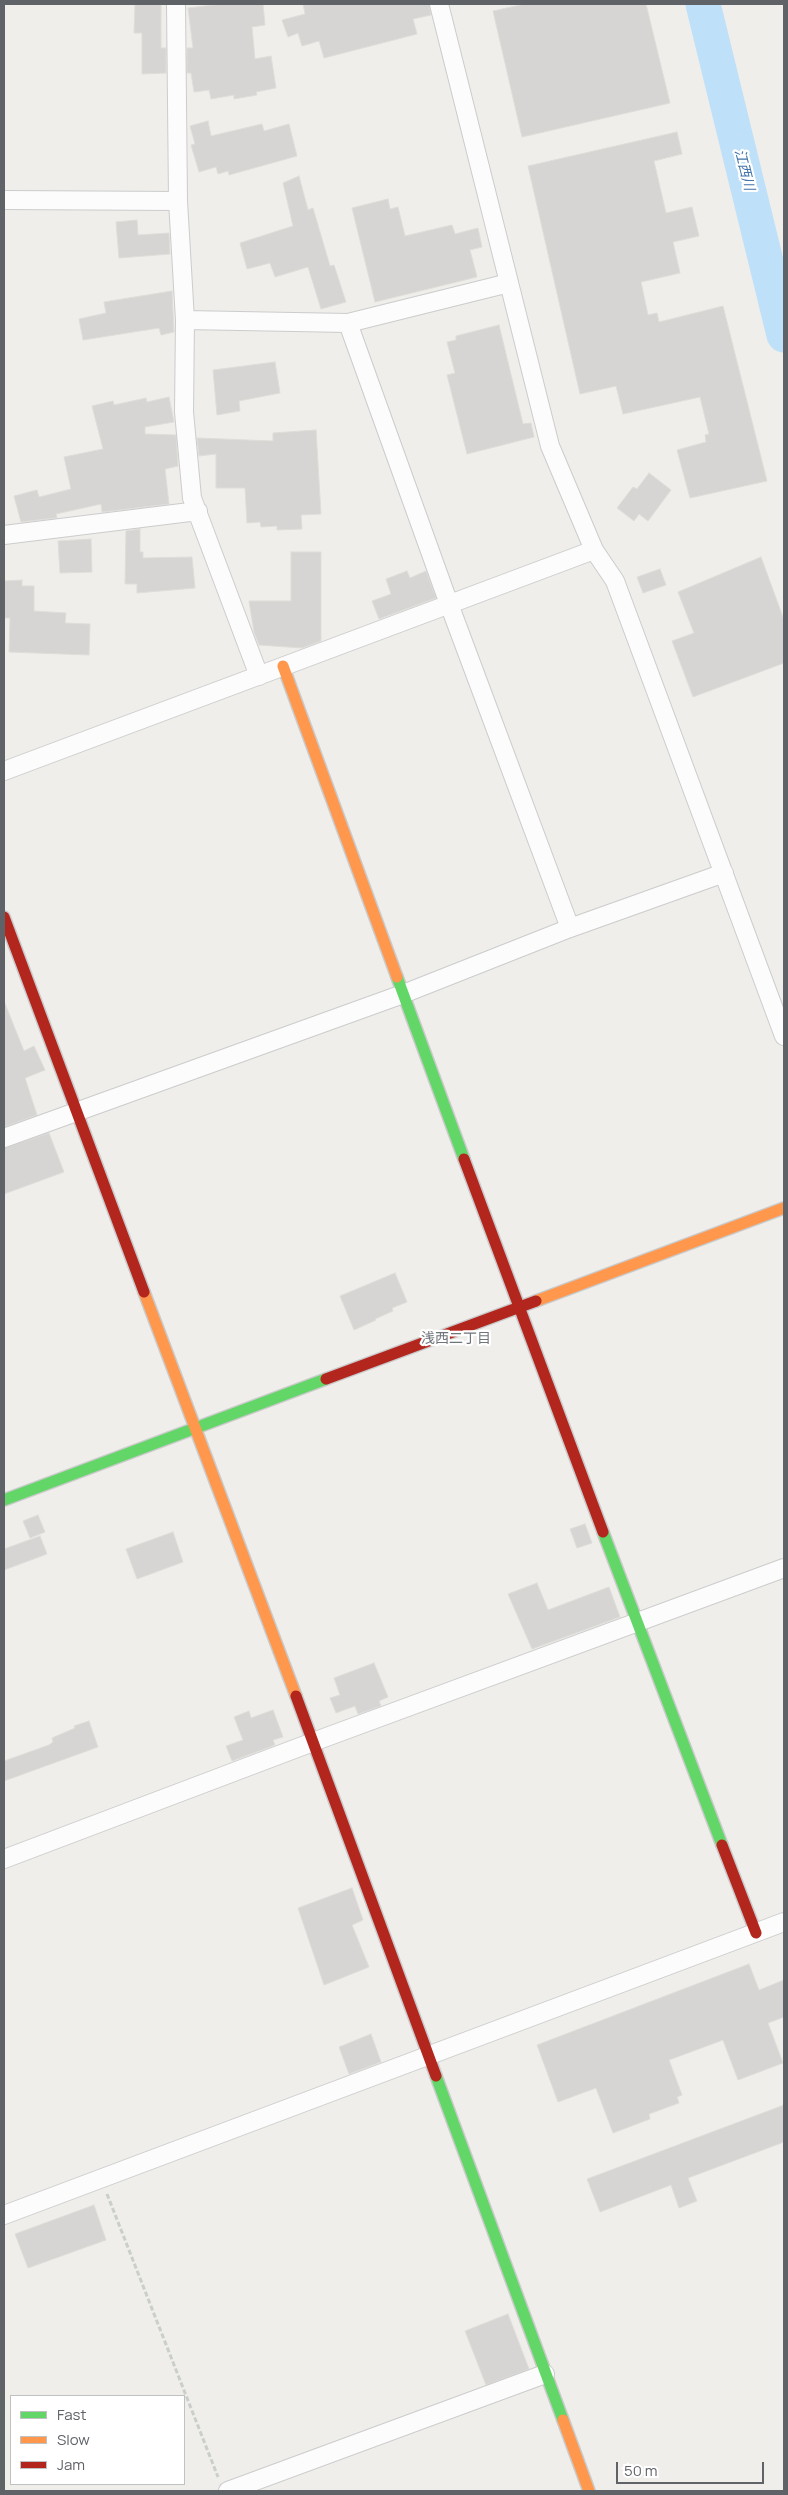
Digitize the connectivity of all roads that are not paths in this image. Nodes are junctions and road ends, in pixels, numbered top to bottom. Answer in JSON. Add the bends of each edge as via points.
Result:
{"nodes":[{"id":1,"x":176,"y":4,"type":"edge"},
{"id":2,"x":439,"y":4,"type":"edge"},
{"id":3,"x":4,"y":200,"type":"edge"},
{"id":4,"x":178,"y":201,"type":"junction"},
{"id":5,"x":509,"y":283,"type":"junction"},
{"id":6,"x":185,"y":320,"type":"junction"},
{"id":7,"x":348,"y":322,"type":"junction"},
{"id":8,"x":198,"y":511,"type":"junction"},
{"id":9,"x":4,"y":535,"type":"edge"},
{"id":10,"x":594,"y":550,"type":"junction"},
{"id":11,"x":449,"y":604,"type":"junction"},
{"id":12,"x":283,"y":666,"type":"junction"},
{"id":13,"x":259,"y":676,"type":"junction"},
{"id":14,"x":4,"y":771,"type":"edge"},
{"id":15,"x":724,"y":873,"type":"junction"},
{"id":16,"x":4,"y":917,"type":"edge"},
{"id":17,"x":570,"y":928,"type":"junction"},
{"id":18,"x":403,"y":994,"type":"junction"},
{"id":19,"x":784,"y":1036,"type":"edge"},
{"id":20,"x":76,"y":1110,"type":"junction"},
{"id":21,"x":4,"y":1138,"type":"edge"},
{"id":22,"x":784,"y":1208,"type":"edge"},
{"id":23,"x":518,"y":1308,"type":"junction"},
{"id":24,"x":195,"y":1430,"type":"junction"},
{"id":25,"x":4,"y":1500,"type":"edge"},
{"id":26,"x":784,"y":1568,"type":"edge"},
{"id":27,"x":636,"y":1622,"type":"junction"},
{"id":28,"x":313,"y":1742,"type":"junction"},
{"id":29,"x":4,"y":1859,"type":"edge"},
{"id":30,"x":784,"y":1922,"type":"edge"},
{"id":31,"x":756,"y":1933,"type":"junction"},
{"id":32,"x":429,"y":2057,"type":"junction"},
{"id":33,"x":4,"y":2215,"type":"edge"},
{"id":34,"x":545,"y":2374,"type":"junction"},
{"id":35,"x":224,"y":2487,"type":"edge"},
{"id":36,"x":589,"y":2491,"type":"edge"}],
"edges":[{"from":1,"to":4,"type":"street"},
{"from":2,"to":5,"type":"street"},
{"from":3,"to":4,"type":"street"},
{"from":4,"to":6,"type":"street"},
{"from":5,"to":7,"type":"street"},
{"from":5,"to":10,"type":"street","via":[[550,446]]},
{"from":6,"to":7,"type":"street"},
{"from":6,"to":8,"type":"street","via":[[184,412],[192,498]]},
{"from":7,"to":11,"type":"street"},
{"from":8,"to":9,"type":"street"},
{"from":8,"to":13,"type":"street"},
{"from":10,"to":11,"type":"street"},
{"from":10,"to":15,"type":"street","via":[[615,581]]},
{"from":11,"to":12,"type":"street"},
{"from":11,"to":17,"type":"street"},
{"from":12,"to":13,"type":"street"},
{"from":12,"to":18,"type":"street"},
{"from":13,"to":14,"type":"street"},
{"from":15,"to":17,"type":"street"},
{"from":15,"to":19,"type":"street"},
{"from":16,"to":20,"type":"street"},
{"from":17,"to":18,"type":"street"},
{"from":18,"to":20,"type":"street"},
{"from":18,"to":23,"type":"street"},
{"from":20,"to":21,"type":"street"},
{"from":20,"to":24,"type":"street"},
{"from":22,"to":23,"type":"street"},
{"from":23,"to":24,"type":"street"},
{"from":23,"to":27,"type":"street"},
{"from":24,"to":25,"type":"street"},
{"from":24,"to":28,"type":"street"},
{"from":26,"to":27,"type":"street"},
{"from":27,"to":28,"type":"street"},
{"from":27,"to":31,"type":"street"},
{"from":28,"to":29,"type":"street"},
{"from":28,"to":32,"type":"street"},
{"from":30,"to":31,"type":"street"},
{"from":31,"to":32,"type":"street"},
{"from":32,"to":33,"type":"street"},
{"from":32,"to":34,"type":"street"},
{"from":34,"to":35,"type":"street"},
{"from":34,"to":36,"type":"street"}]}
